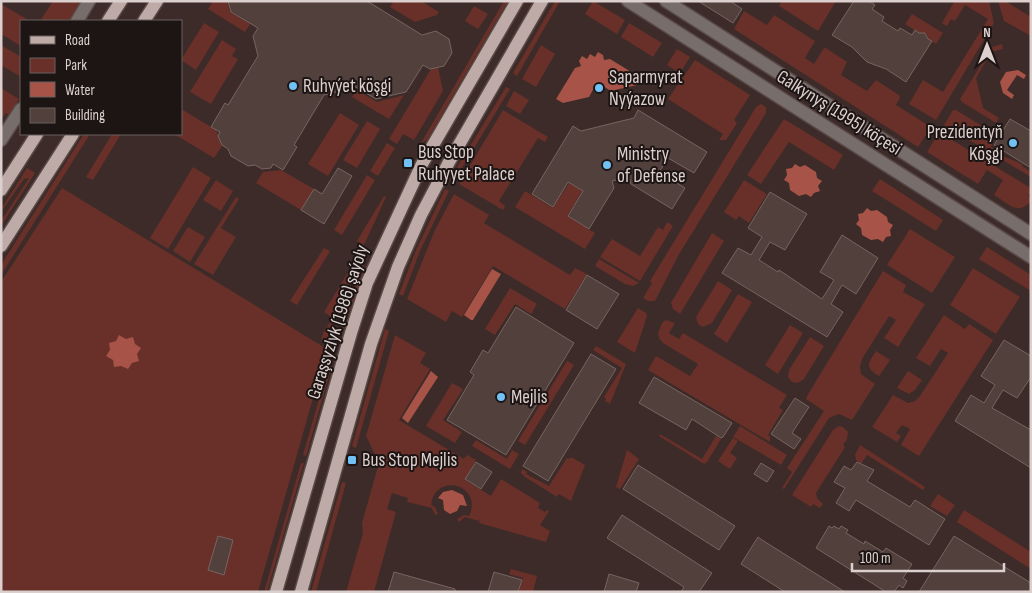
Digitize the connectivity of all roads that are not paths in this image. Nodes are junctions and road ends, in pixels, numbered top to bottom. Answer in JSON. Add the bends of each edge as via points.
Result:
{"nodes":[{"id":1,"x":89,"y":1,"type":"edge"},
{"id":2,"x":121,"y":1,"type":"edge"},
{"id":3,"x":157,"y":1,"type":"edge"},
{"id":4,"x":517,"y":1,"type":"edge"},
{"id":5,"x":542,"y":1,"type":"edge"},
{"id":6,"x":628,"y":1,"type":"edge"},
{"id":7,"x":666,"y":1,"type":"edge"},
{"id":8,"x":77,"y":20,"type":"edge"},
{"id":9,"x":109,"y":20,"type":"edge"},
{"id":10,"x":145,"y":20,"type":"edge"},
{"id":11,"x":477,"y":70,"type":"junction"},
{"id":12,"x":496,"y":81,"type":"junction"},
{"id":13,"x":20,"y":111,"type":"edge"},
{"id":14,"x":36,"y":135,"type":"edge"},
{"id":15,"x":72,"y":135,"type":"edge"},
{"id":16,"x":1,"y":140,"type":"edge"},
{"id":17,"x":422,"y":164,"type":"junction"},
{"id":18,"x":440,"y":179,"type":"junction"},
{"id":19,"x":1,"y":190,"type":"edge"},
{"id":20,"x":1031,"y":234,"type":"edge"},
{"id":21,"x":1,"y":246,"type":"edge"},
{"id":22,"x":1031,"y":257,"type":"edge"},
{"id":23,"x":374,"y":266,"type":"junction"},
{"id":24,"x":395,"y":274,"type":"junction"},
{"id":25,"x":276,"y":592,"type":"edge"},
{"id":26,"x":301,"y":592,"type":"edge"}],
"edges":[{"from":1,"to":8,"type":"street"},
{"from":2,"to":9,"type":"main road"},
{"from":3,"to":10,"type":"main road"},
{"from":4,"to":11,"type":"main road","name":"Garaşsyzlyk (1986) şaýoly"},
{"from":5,"to":12,"type":"main road","name":"Garaşsyzlyk (1986) şaýoly"},
{"from":6,"to":22,"type":"street","name":"Galkynyş (1995) köçesi"},
{"from":7,"to":20,"type":"street","name":"Galkynyş (1995) köçesi"},
{"from":11,"to":12,"type":"main road"},
{"from":11,"to":17,"type":"main road","name":"Garaşsyzlyk (1986) şaýoly"},
{"from":12,"to":18,"type":"main road","name":"Garaşsyzlyk (1986) şaýoly"},
{"from":13,"to":16,"type":"street"},
{"from":14,"to":19,"type":"main road"},
{"from":15,"to":21,"type":"main road"},
{"from":17,"to":18,"type":"main road"},
{"from":17,"to":23,"type":"main road","name":"Garaşsyzlyk (1986) şaýoly"},
{"from":18,"to":24,"type":"main road","name":"Garaşsyzlyk (1986) şaýoly"},
{"from":23,"to":24,"type":"main road"},
{"from":23,"to":25,"type":"main road","name":"Garaşsyzlyk (1986) şaýoly","via":[[366,283]]},
{"from":24,"to":26,"type":"main road","name":"Garaşsyzlyk (1986) şaýoly"}]}
